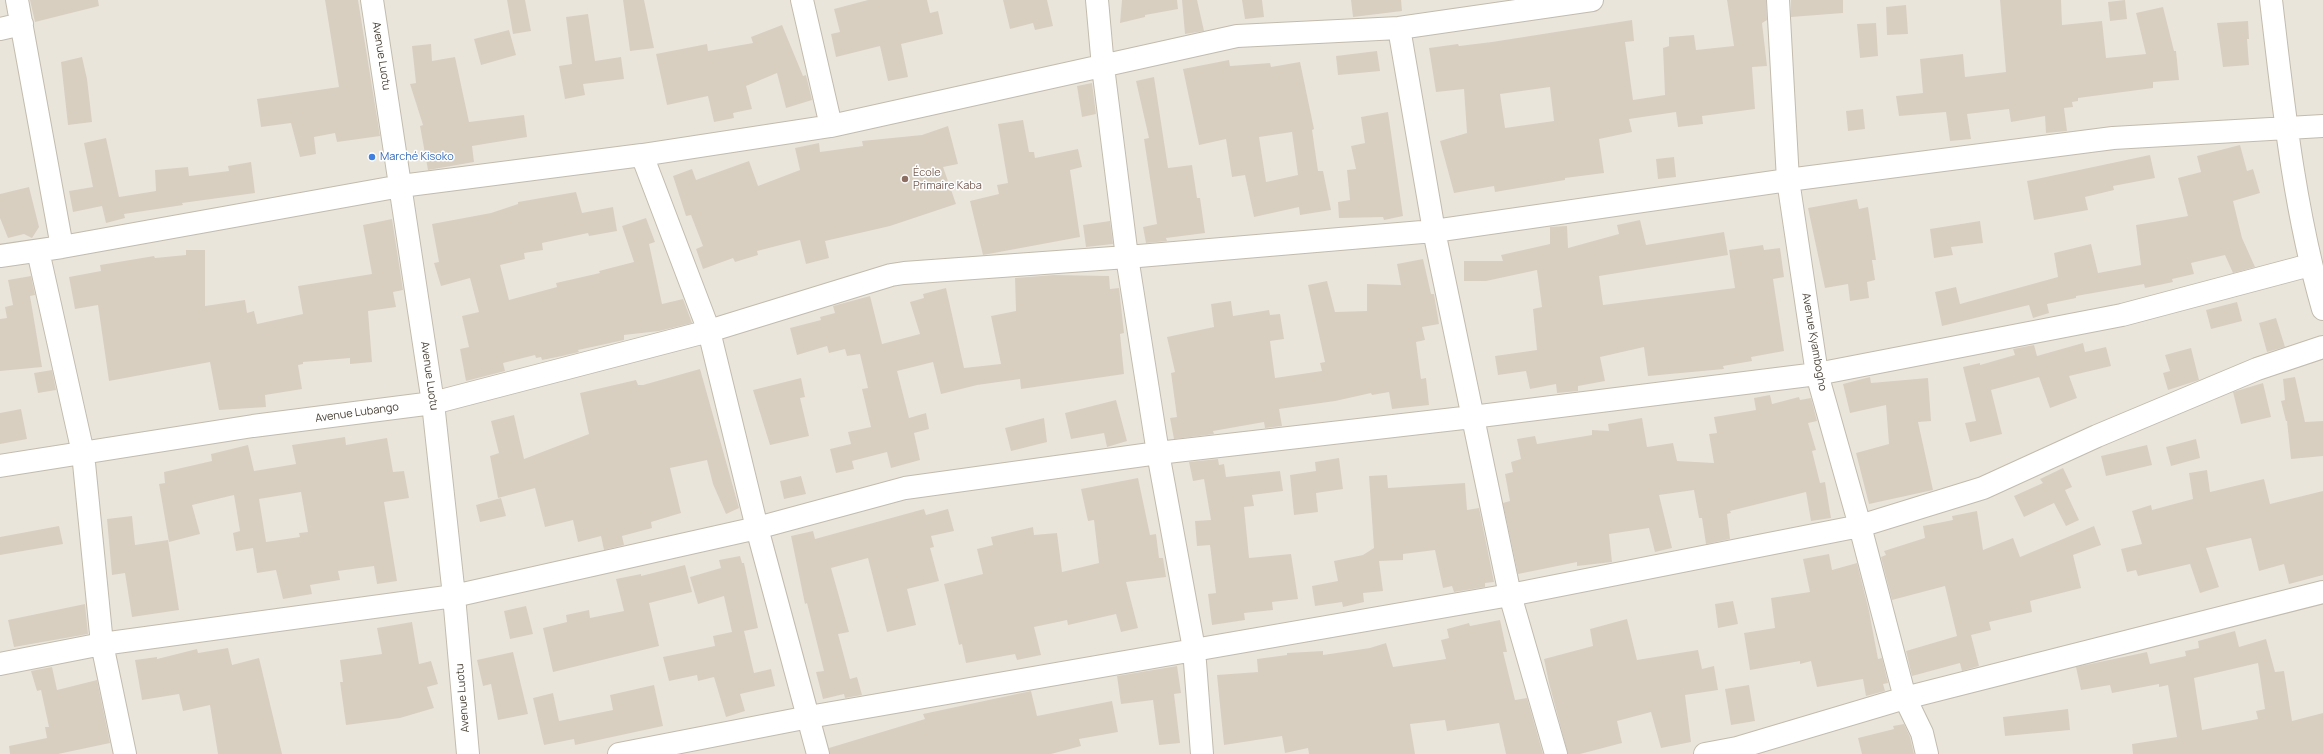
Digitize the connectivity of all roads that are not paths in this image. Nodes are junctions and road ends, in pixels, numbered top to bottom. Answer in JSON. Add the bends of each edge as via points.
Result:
{"nodes":[{"id":1,"x":17,"y":0,"type":"edge"},
{"id":2,"x":372,"y":0,"type":"edge"},
{"id":3,"x":802,"y":0,"type":"edge"},
{"id":4,"x":1097,"y":0,"type":"edge"},
{"id":5,"x":1592,"y":0,"type":"edge"},
{"id":6,"x":1778,"y":0,"type":"edge"},
{"id":7,"x":2271,"y":0,"type":"edge"},
{"id":8,"x":1467,"y":9,"type":"edge"},
{"id":9,"x":22,"y":24,"type":"junction"},
{"id":10,"x":1399,"y":28,"type":"junction"},
{"id":11,"x":0,"y":29,"type":"edge"},
{"id":12,"x":1103,"y":67,"type":"junction"},
{"id":13,"x":831,"y":126,"type":"junction"},
{"id":14,"x":2323,"y":126,"type":"edge"},
{"id":15,"x":2286,"y":129,"type":"junction"},
{"id":16,"x":642,"y":155,"type":"junction"},
{"id":17,"x":1788,"y":180,"type":"junction"},
{"id":18,"x":401,"y":186,"type":"junction"},
{"id":19,"x":1434,"y":231,"type":"junction"},
{"id":20,"x":62,"y":248,"type":"junction"},
{"id":21,"x":38,"y":250,"type":"junction"},
{"id":22,"x":0,"y":256,"type":"edge"},
{"id":23,"x":1127,"y":257,"type":"junction"},
{"id":24,"x":2310,"y":265,"type":"junction"},
{"id":25,"x":2323,"y":309,"type":"edge"},
{"id":26,"x":709,"y":331,"type":"junction"},
{"id":27,"x":2323,"y":347,"type":"edge"},
{"id":28,"x":1817,"y":374,"type":"junction"},
{"id":29,"x":433,"y":402,"type":"junction"},
{"id":30,"x":1472,"y":417,"type":"junction"},
{"id":31,"x":83,"y":453,"type":"junction"},
{"id":32,"x":1158,"y":453,"type":"junction"},
{"id":33,"x":0,"y":466,"type":"edge"},
{"id":34,"x":1860,"y":526,"type":"junction"},
{"id":35,"x":757,"y":528,"type":"junction"},
{"id":36,"x":2323,"y":592,"type":"edge"},
{"id":37,"x":1510,"y":595,"type":"junction"},
{"id":38,"x":454,"y":596,"type":"junction"},
{"id":39,"x":102,"y":644,"type":"junction"},
{"id":40,"x":1194,"y":649,"type":"junction"},
{"id":41,"x":0,"y":664,"type":"edge"},
{"id":42,"x":1905,"y":698,"type":"junction"},
{"id":43,"x":809,"y":717,"type":"junction"},
{"id":44,"x":1738,"y":751,"type":"edge"},
{"id":45,"x":125,"y":754,"type":"edge"},
{"id":46,"x":468,"y":754,"type":"edge"},
{"id":47,"x":619,"y":754,"type":"edge"},
{"id":48,"x":818,"y":754,"type":"edge"},
{"id":49,"x":1202,"y":754,"type":"edge"},
{"id":50,"x":1556,"y":754,"type":"edge"},
{"id":51,"x":1705,"y":754,"type":"edge"},
{"id":52,"x":1927,"y":754,"type":"edge"}],
"edges":[{"from":1,"to":9,"type":"street"},
{"from":2,"to":18,"type":"street","name":"Avenue Luotu"},
{"from":3,"to":13,"type":"street"},
{"from":4,"to":12,"type":"street"},
{"from":5,"to":8,"type":"street"},
{"from":6,"to":17,"type":"street","name":"Avenue Kyambogho"},
{"from":7,"to":15,"type":"street"},
{"from":8,"to":10,"type":"street"},
{"from":9,"to":11,"type":"street"},
{"from":9,"to":20,"type":"street"},
{"from":10,"to":12,"type":"street","via":[[1237,36]]},
{"from":10,"to":19,"type":"street"},
{"from":12,"to":13,"type":"street"},
{"from":12,"to":23,"type":"street"},
{"from":13,"to":16,"type":"street"},
{"from":14,"to":15,"type":"street","name":"Avenue Lubango"},
{"from":15,"to":17,"type":"street","name":"Avenue Lubango","via":[[2113,138]]},
{"from":15,"to":24,"type":"street"},
{"from":16,"to":18,"type":"street"},
{"from":16,"to":26,"type":"street"},
{"from":17,"to":19,"type":"street","name":"Avenue Lubango"},
{"from":17,"to":28,"type":"street","name":"Avenue Kyambogho"},
{"from":18,"to":20,"type":"street"},
{"from":18,"to":29,"type":"street","name":"Avenue Luotu"},
{"from":19,"to":23,"type":"street","name":"Avenue Lubango"},
{"from":19,"to":30,"type":"street"},
{"from":20,"to":21,"type":"street"},
{"from":21,"to":22,"type":"street"},
{"from":21,"to":31,"type":"street"},
{"from":23,"to":26,"type":"street","name":"Avenue Lubango","via":[[891,275]]},
{"from":23,"to":32,"type":"street"},
{"from":24,"to":25,"type":"street"},
{"from":24,"to":28,"type":"street","via":[[2122,315]]},
{"from":26,"to":29,"type":"street","name":"Avenue Lubango"},
{"from":26,"to":35,"type":"street"},
{"from":27,"to":34,"type":"street","via":[[2258,369],[2097,436],[1983,488]]},
{"from":28,"to":30,"type":"street"},
{"from":28,"to":34,"type":"street","name":"Avenue Kyambogho"},
{"from":29,"to":31,"type":"street","name":"Avenue Lubango","via":[[253,426]]},
{"from":29,"to":38,"type":"street","name":"Avenue Luotu"},
{"from":30,"to":32,"type":"street"},
{"from":30,"to":37,"type":"street"},
{"from":31,"to":33,"type":"street","name":"Avenue Lubango"},
{"from":31,"to":39,"type":"street"},
{"from":32,"to":35,"type":"street","via":[[905,488]]},
{"from":32,"to":40,"type":"street"},
{"from":34,"to":37,"type":"street"},
{"from":34,"to":42,"type":"street","name":"Avenue Kyambogho"},
{"from":35,"to":38,"type":"street"},
{"from":35,"to":43,"type":"street"},
{"from":36,"to":42,"type":"street"},
{"from":37,"to":40,"type":"street"},
{"from":37,"to":50,"type":"street"},
{"from":38,"to":39,"type":"street"},
{"from":38,"to":46,"type":"street","name":"Avenue Luotu"},
{"from":39,"to":41,"type":"street"},
{"from":39,"to":45,"type":"street"},
{"from":40,"to":43,"type":"street"},
{"from":40,"to":49,"type":"street"},
{"from":42,"to":44,"type":"street"},
{"from":42,"to":52,"type":"street","name":"Avenue Kyambogho","via":[[1922,733]]},
{"from":43,"to":47,"type":"street"},
{"from":43,"to":48,"type":"street"},
{"from":44,"to":51,"type":"street"}]}
